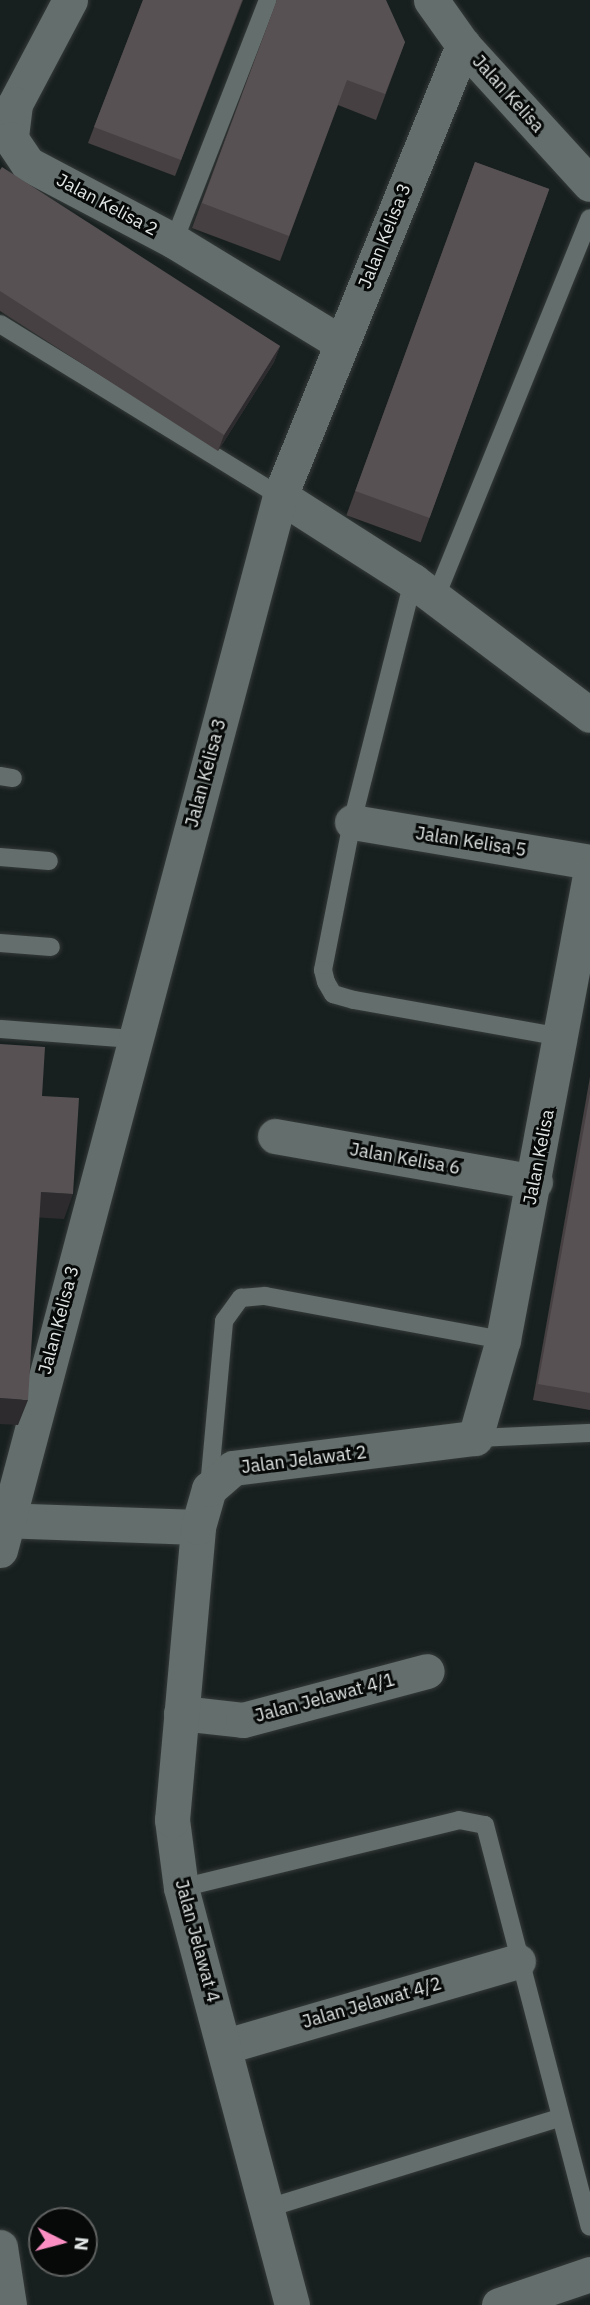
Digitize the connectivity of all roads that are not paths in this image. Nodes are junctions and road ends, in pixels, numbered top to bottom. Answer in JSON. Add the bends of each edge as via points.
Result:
{"nodes":[{"id":1,"x":70,"y":0,"type":"edge"},
{"id":2,"x":268,"y":0,"type":"edge"},
{"id":3,"x":431,"y":0,"type":"edge"},
{"id":4,"x":463,"y":45,"type":"junction"},
{"id":5,"x":7,"y":115,"type":"edge"},
{"id":6,"x":590,"y":184,"type":"edge"},
{"id":7,"x":590,"y":218,"type":"edge"},
{"id":8,"x":174,"y":241,"type":"junction"},
{"id":9,"x":0,"y":324,"type":"edge"},
{"id":10,"x":341,"y":343,"type":"junction"},
{"id":11,"x":280,"y":496,"type":"junction"},
{"id":12,"x":424,"y":590,"type":"junction"},
{"id":13,"x":590,"y":715,"type":"edge"},
{"id":14,"x":352,"y":822,"type":"junction"},
{"id":15,"x":0,"y":858,"type":"edge"},
{"id":16,"x":49,"y":861,"type":"dead end"},
{"id":17,"x":590,"y":862,"type":"edge"},
{"id":18,"x":590,"y":874,"type":"edge"},
{"id":19,"x":0,"y":943,"type":"edge"},
{"id":20,"x":51,"y":947,"type":"dead end"},
{"id":21,"x":0,"y":1029,"type":"edge"},
{"id":22,"x":562,"y":1037,"type":"junction"},
{"id":23,"x":134,"y":1039,"type":"junction"},
{"id":24,"x":275,"y":1136,"type":"dead end"},
{"id":25,"x":535,"y":1182,"type":"junction"},
{"id":26,"x":503,"y":1340,"type":"junction"},
{"id":27,"x":590,"y":1433,"type":"edge"},
{"id":28,"x":475,"y":1438,"type":"junction"},
{"id":29,"x":209,"y":1489,"type":"junction"},
{"id":30,"x":198,"y":1527,"type":"junction"},
{"id":31,"x":2,"y":1530,"type":"edge"},
{"id":32,"x":427,"y":1671,"type":"dead end"},
{"id":33,"x":181,"y":1713,"type":"junction"},
{"id":34,"x":181,"y":1888,"type":"junction"},
{"id":35,"x":518,"y":1961,"type":"junction"},
{"id":36,"x":226,"y":2046,"type":"junction"},
{"id":37,"x":559,"y":2118,"type":"junction"},
{"id":38,"x":265,"y":2209,"type":"junction"},
{"id":39,"x":590,"y":2227,"type":"edge"},
{"id":40,"x":0,"y":2247,"type":"edge"},
{"id":41,"x":590,"y":2274,"type":"edge"},
{"id":42,"x":9,"y":2305,"type":"edge"},
{"id":43,"x":292,"y":2305,"type":"edge"},
{"id":44,"x":499,"y":2305,"type":"edge"}],
"edges":[{"from":1,"to":5,"type":"street","name":"Jalan Kelisa 2"},
{"from":2,"to":8,"type":"lane"},
{"from":3,"to":4,"type":"street","name":"Jalan Kelisa"},
{"from":4,"to":6,"type":"street","name":"Jalan Kelisa"},
{"from":4,"to":10,"type":"street","name":"Jalan Kelisa 3"},
{"from":5,"to":8,"type":"street","name":"Jalan Kelisa 2","via":[[11,139],[29,164]]},
{"from":7,"to":12,"type":"lane"},
{"from":8,"to":10,"type":"street","name":"Jalan Kelisa 2"},
{"from":9,"to":11,"type":"lane"},
{"from":10,"to":11,"type":"street","name":"Jalan Kelisa 3"},
{"from":11,"to":12,"type":"street"},
{"from":11,"to":23,"type":"street","name":"Jalan Kelisa 3"},
{"from":12,"to":13,"type":"street"},
{"from":12,"to":14,"type":"lane"},
{"from":14,"to":17,"type":"street","name":"Jalan Kelisa 5"},
{"from":14,"to":22,"type":"lane","via":[[323,970],[333,994]]},
{"from":15,"to":16,"type":"lane"},
{"from":18,"to":22,"type":"street","name":"Jalan Kelisa"},
{"from":19,"to":20,"type":"lane"},
{"from":21,"to":23,"type":"lane"},
{"from":22,"to":25,"type":"street","name":"Jalan Kelisa"},
{"from":23,"to":31,"type":"street","name":"Jalan Kelisa 3"},
{"from":24,"to":25,"type":"street","name":"Jalan Kelisa 6"},
{"from":25,"to":26,"type":"street","name":"Jalan Kelisa"},
{"from":26,"to":28,"type":"street","name":"Jalan Kelisa"},
{"from":26,"to":29,"type":"lane","via":[[265,1296],[241,1298],[224,1321]]},
{"from":27,"to":28,"type":"lane"},
{"from":28,"to":29,"type":"street","name":"Jalan Jelawat 2","via":[[233,1468]]},
{"from":29,"to":30,"type":"street"},
{"from":30,"to":31,"type":"street"},
{"from":30,"to":33,"type":"street","name":"Jalan Jelawat 4"},
{"from":32,"to":33,"type":"street","name":"Jalan Jelawat 4/1","via":[[243,1720]]},
{"from":33,"to":34,"type":"street","name":"Jalan Jelawat 4","via":[[172,1820]]},
{"from":34,"to":35,"type":"lane","via":[[472,1820],[493,1836]]},
{"from":34,"to":36,"type":"street","name":"Jalan Jelawat 4"},
{"from":35,"to":36,"type":"street","name":"Jalan Jelawat 4/2"},
{"from":35,"to":37,"type":"lane"},
{"from":36,"to":38,"type":"street","name":"Jalan Jelawat 4"},
{"from":37,"to":38,"type":"lane"},
{"from":37,"to":39,"type":"lane"},
{"from":38,"to":43,"type":"street","name":"Jalan Jelawat 4"},
{"from":40,"to":42,"type":"street"},
{"from":41,"to":44,"type":"street"}]}
